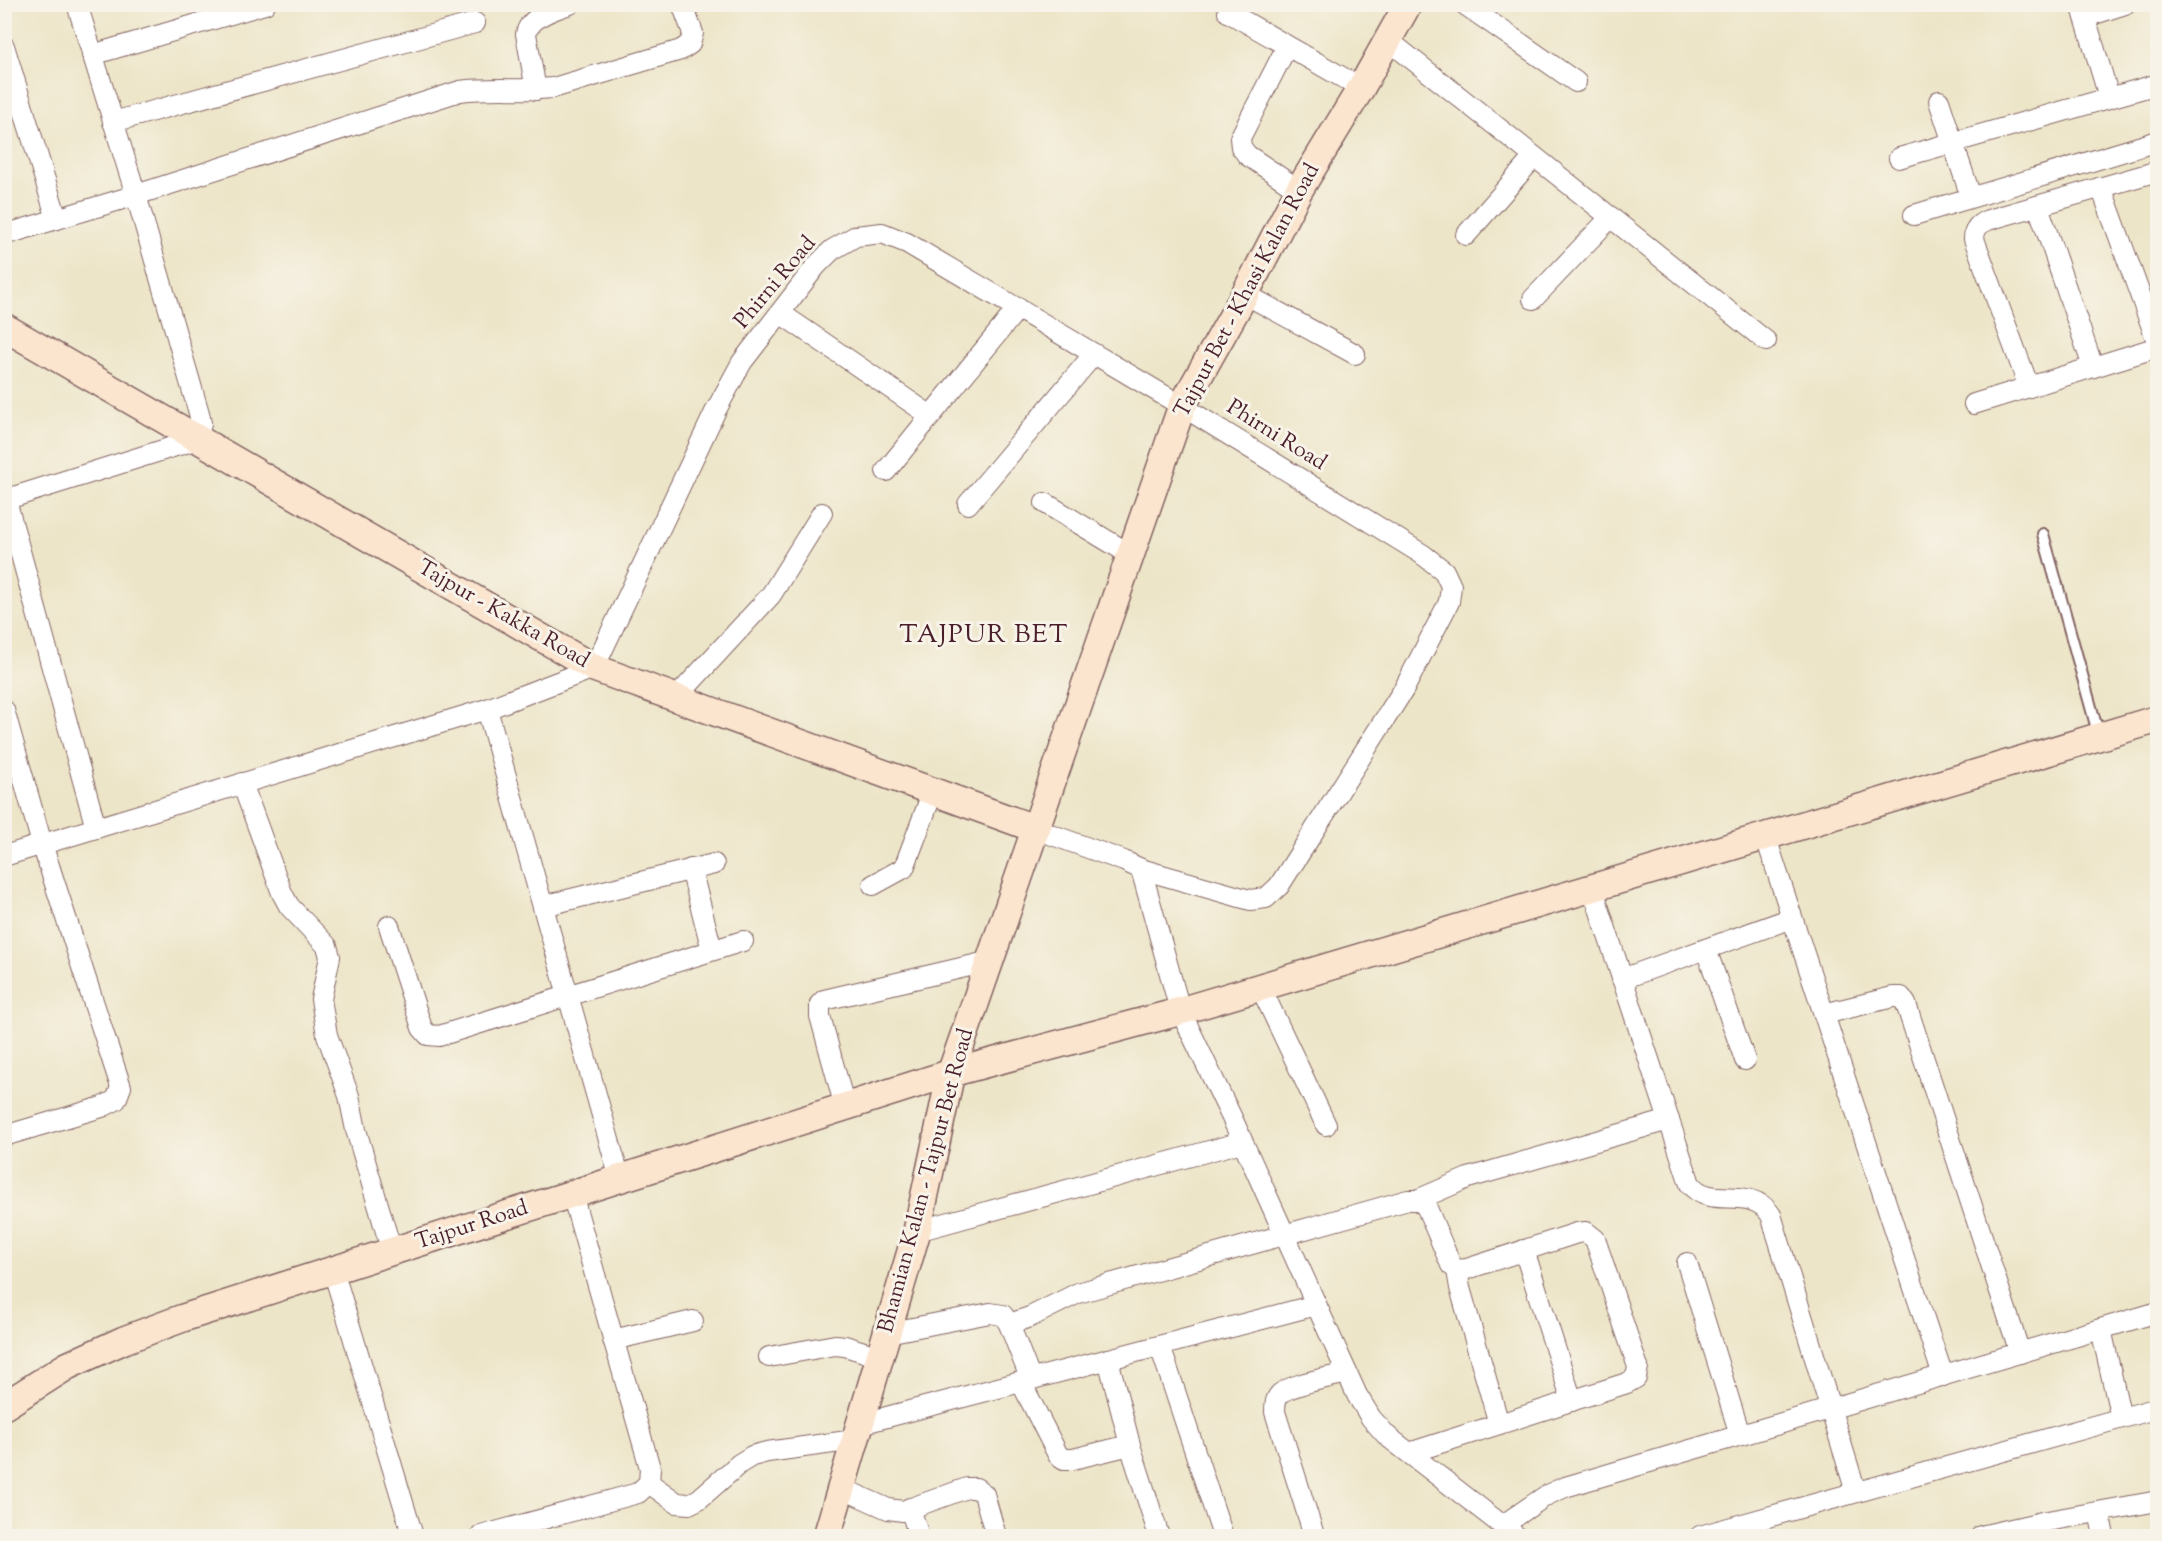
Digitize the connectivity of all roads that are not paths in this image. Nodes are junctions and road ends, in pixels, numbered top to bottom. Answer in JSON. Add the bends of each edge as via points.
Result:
{"nodes":[{"id":1,"x":77,"y":4,"type":"edge"},
{"id":2,"x":265,"y":4,"type":"edge"},
{"id":3,"x":682,"y":4,"type":"edge"},
{"id":4,"x":1408,"y":4,"type":"edge"},
{"id":5,"x":1464,"y":4,"type":"edge"},
{"id":6,"x":2125,"y":4,"type":"edge"},
{"id":7,"x":566,"y":5,"type":"edge"},
{"id":8,"x":2083,"y":11,"type":"edge"},
{"id":9,"x":1228,"y":12,"type":"dead end"},
{"id":10,"x":475,"y":23,"type":"dead end"},
{"id":11,"x":1388,"y":40,"type":"junction"},
{"id":12,"x":4,"y":46,"type":"edge"},
{"id":13,"x":1287,"y":46,"type":"junction"},
{"id":14,"x":92,"y":55,"type":"junction"},
{"id":15,"x":1576,"y":82,"type":"dead end"},
{"id":16,"x":2157,"y":84,"type":"edge"},
{"id":17,"x":1361,"y":88,"type":"junction"},
{"id":18,"x":536,"y":90,"type":"junction"},
{"id":19,"x":2109,"y":97,"type":"junction"},
{"id":20,"x":1939,"y":101,"type":"dead end"},
{"id":21,"x":112,"y":122,"type":"junction"},
{"id":22,"x":2157,"y":141,"type":"edge"},
{"id":23,"x":1954,"y":144,"type":"junction"},
{"id":24,"x":1534,"y":157,"type":"junction"},
{"id":25,"x":1899,"y":158,"type":"dead end"},
{"id":26,"x":2157,"y":171,"type":"edge"},
{"id":27,"x":2101,"y":187,"type":"junction"},
{"id":28,"x":1299,"y":190,"type":"junction"},
{"id":29,"x":136,"y":195,"type":"junction"},
{"id":30,"x":1971,"y":197,"type":"junction"},
{"id":31,"x":2038,"y":206,"type":"junction"},
{"id":32,"x":1914,"y":215,"type":"dead end"},
{"id":33,"x":1611,"y":217,"type":"junction"},
{"id":34,"x":57,"y":219,"type":"junction"},
{"id":35,"x":4,"y":234,"type":"edge"},
{"id":36,"x":1466,"y":235,"type":"dead end"},
{"id":37,"x":1245,"y":294,"type":"junction"},
{"id":38,"x":1533,"y":299,"type":"dead end"},
{"id":39,"x":1018,"y":308,"type":"junction"},
{"id":40,"x":780,"y":313,"type":"junction"},
{"id":41,"x":4,"y":327,"type":"edge"},
{"id":42,"x":1766,"y":341,"type":"dead end"},
{"id":43,"x":2157,"y":345,"type":"edge"},
{"id":44,"x":1095,"y":354,"type":"junction"},
{"id":45,"x":1355,"y":354,"type":"dead end"},
{"id":46,"x":2093,"y":367,"type":"junction"},
{"id":47,"x":2029,"y":387,"type":"junction"},
{"id":48,"x":1974,"y":404,"type":"dead end"},
{"id":49,"x":1182,"y":406,"type":"junction"},
{"id":50,"x":931,"y":416,"type":"junction"},
{"id":51,"x":198,"y":439,"type":"junction"},
{"id":52,"x":886,"y":471,"type":"dead end"},
{"id":53,"x":5,"y":500,"type":"edge"},
{"id":54,"x":1045,"y":503,"type":"dead end"},
{"id":55,"x":968,"y":504,"type":"dead end"},
{"id":56,"x":822,"y":513,"type":"dead end"},
{"id":57,"x":2043,"y":534,"type":"dead end"},
{"id":58,"x":1131,"y":555,"type":"junction"},
{"id":59,"x":594,"y":668,"type":"junction"},
{"id":60,"x":676,"y":698,"type":"junction"},
{"id":61,"x":487,"y":709,"type":"junction"},
{"id":62,"x":4,"y":710,"type":"edge"},
{"id":63,"x":2157,"y":719,"type":"edge"},
{"id":64,"x":2100,"y":736,"type":"junction"},
{"id":65,"x":242,"y":783,"type":"junction"},
{"id":66,"x":933,"y":791,"type":"junction"},
{"id":67,"x":96,"y":828,"type":"junction"},
{"id":68,"x":1036,"y":829,"type":"junction"},
{"id":69,"x":1765,"y":835,"type":"junction"},
{"id":70,"x":42,"y":844,"type":"junction"},
{"id":71,"x":4,"y":856,"type":"edge"},
{"id":72,"x":714,"y":864,"type":"dead end"},
{"id":73,"x":691,"y":869,"type":"junction"},
{"id":74,"x":1141,"y":869,"type":"junction"},
{"id":75,"x":873,"y":885,"type":"dead end"},
{"id":76,"x":1592,"y":887,"type":"junction"},
{"id":77,"x":543,"y":906,"type":"junction"},
{"id":78,"x":1792,"y":918,"type":"junction"},
{"id":79,"x":389,"y":926,"type":"dead end"},
{"id":80,"x":743,"y":941,"type":"dead end"},
{"id":81,"x":1706,"y":949,"type":"junction"},
{"id":82,"x":712,"y":950,"type":"junction"},
{"id":83,"x":991,"y":961,"type":"junction"},
{"id":84,"x":1622,"y":979,"type":"junction"},
{"id":85,"x":1260,"y":986,"type":"junction"},
{"id":86,"x":568,"y":995,"type":"junction"},
{"id":87,"x":1180,"y":1010,"type":"junction"},
{"id":88,"x":1824,"y":1014,"type":"junction"},
{"id":89,"x":1745,"y":1060,"type":"dead end"},
{"id":90,"x":951,"y":1073,"type":"junction"},
{"id":91,"x":845,"y":1107,"type":"junction"},
{"id":92,"x":1669,"y":1120,"type":"junction"},
{"id":93,"x":1326,"y":1125,"type":"dead end"},
{"id":94,"x":4,"y":1136,"type":"edge"},
{"id":95,"x":1242,"y":1142,"type":"junction"},
{"id":96,"x":620,"y":1179,"type":"junction"},
{"id":97,"x":572,"y":1194,"type":"junction"},
{"id":98,"x":1417,"y":1200,"type":"junction"},
{"id":99,"x":917,"y":1231,"type":"junction"},
{"id":100,"x":1285,"y":1235,"type":"junction"},
{"id":101,"x":1524,"y":1250,"type":"junction"},
{"id":102,"x":392,"y":1252,"type":"junction"},
{"id":103,"x":1687,"y":1263,"type":"dead end"},
{"id":104,"x":333,"y":1270,"type":"junction"},
{"id":105,"x":1457,"y":1270,"type":"junction"},
{"id":106,"x":1316,"y":1305,"type":"junction"},
{"id":107,"x":2157,"y":1312,"type":"edge"},
{"id":108,"x":693,"y":1321,"type":"dead end"},
{"id":109,"x":1009,"y":1324,"type":"junction"},
{"id":110,"x":2100,"y":1329,"type":"junction"},
{"id":111,"x":613,"y":1340,"type":"junction"},
{"id":112,"x":883,"y":1345,"type":"junction"},
{"id":113,"x":1160,"y":1346,"type":"junction"},
{"id":114,"x":2020,"y":1353,"type":"junction"},
{"id":115,"x":770,"y":1357,"type":"dead end"},
{"id":116,"x":1108,"y":1359,"type":"junction"},
{"id":117,"x":1347,"y":1373,"type":"junction"},
{"id":118,"x":1943,"y":1376,"type":"junction"},
{"id":119,"x":1026,"y":1381,"type":"junction"},
{"id":120,"x":1572,"y":1401,"type":"junction"},
{"id":121,"x":4,"y":1406,"type":"edge"},
{"id":122,"x":2157,"y":1408,"type":"edge"},
{"id":123,"x":1831,"y":1409,"type":"junction"},
{"id":124,"x":2121,"y":1418,"type":"junction"},
{"id":125,"x":1499,"y":1424,"type":"junction"},
{"id":126,"x":858,"y":1432,"type":"junction"},
{"id":127,"x":1740,"y":1436,"type":"junction"},
{"id":128,"x":1130,"y":1445,"type":"junction"},
{"id":129,"x":1408,"y":1453,"type":"junction"},
{"id":130,"x":649,"y":1483,"type":"junction"},
{"id":131,"x":842,"y":1488,"type":"junction"},
{"id":132,"x":1856,"y":1492,"type":"junction"},
{"id":133,"x":2157,"y":1501,"type":"edge"},
{"id":134,"x":910,"y":1508,"type":"junction"},
{"id":135,"x":2099,"y":1512,"type":"junction"},
{"id":136,"x":1509,"y":1531,"type":"edge"},
{"id":137,"x":1314,"y":1535,"type":"edge"},
{"id":138,"x":413,"y":1536,"type":"edge"},
{"id":139,"x":481,"y":1536,"type":"edge"},
{"id":140,"x":827,"y":1536,"type":"edge"},
{"id":141,"x":919,"y":1536,"type":"edge"},
{"id":142,"x":996,"y":1536,"type":"edge"},
{"id":143,"x":1160,"y":1536,"type":"edge"},
{"id":144,"x":1223,"y":1536,"type":"edge"},
{"id":145,"x":1700,"y":1536,"type":"edge"},
{"id":146,"x":1981,"y":1536,"type":"edge"},
{"id":147,"x":2104,"y":1536,"type":"edge"}],
"edges":[{"from":1,"to":14,"type":"street"},
{"from":2,"to":14,"type":"street"},
{"from":3,"to":18,"type":"street","via":[[693,33],[690,44],[681,51]]},
{"from":4,"to":11,"type":"street","name":"Tajpur Bet - Khasi Kalan Road"},
{"from":5,"to":15,"type":"street"},
{"from":6,"to":8,"type":"street"},
{"from":7,"to":18,"type":"street","via":[[533,20],[527,27]]},
{"from":8,"to":19,"type":"street"},
{"from":9,"to":13,"type":"street"},
{"from":10,"to":21,"type":"street"},
{"from":11,"to":17,"type":"street","name":"Tajpur Bet - Khasi Kalan Road"},
{"from":11,"to":24,"type":"street"},
{"from":12,"to":34,"type":"street"},
{"from":13,"to":17,"type":"street"},
{"from":13,"to":28,"type":"street","via":[[1240,138],[1247,155]]},
{"from":14,"to":21,"type":"street"},
{"from":16,"to":19,"type":"street"},
{"from":17,"to":28,"type":"street","name":"Tajpur Bet - Khasi Kalan Road"},
{"from":18,"to":29,"type":"street","via":[[460,91]]},
{"from":19,"to":23,"type":"street"},
{"from":20,"to":23,"type":"street"},
{"from":21,"to":29,"type":"street"},
{"from":22,"to":30,"type":"street"},
{"from":23,"to":25,"type":"street"},
{"from":23,"to":30,"type":"street"},
{"from":24,"to":33,"type":"street"},
{"from":24,"to":36,"type":"street"},
{"from":26,"to":27,"type":"street"},
{"from":27,"to":31,"type":"street"},
{"from":27,"to":43,"type":"street"},
{"from":28,"to":37,"type":"street","name":"Tajpur Bet - Khasi Kalan Road"},
{"from":29,"to":34,"type":"street"},
{"from":29,"to":51,"type":"street","via":[[199,413]]},
{"from":30,"to":32,"type":"street"},
{"from":31,"to":46,"type":"street"},
{"from":31,"to":47,"type":"street","via":[[1980,223],[1974,234]]},
{"from":33,"to":38,"type":"street"},
{"from":33,"to":42,"type":"street"},
{"from":34,"to":35,"type":"street"},
{"from":37,"to":45,"type":"street"},
{"from":37,"to":49,"type":"street","name":"Tajpur Bet - Khasi Kalan Road"},
{"from":39,"to":40,"type":"street","name":"Phirni Road","via":[[907,243],[882,233],[856,236],[832,250]]},
{"from":39,"to":44,"type":"street","name":"Phirni Road"},
{"from":39,"to":50,"type":"street"},
{"from":40,"to":50,"type":"street"},
{"from":40,"to":59,"type":"street","name":"Phirni Road","via":[[742,362],[716,410]]},
{"from":41,"to":51,"type":"street","name":"Tajpur - Kakka Road"},
{"from":43,"to":46,"type":"street"},
{"from":44,"to":49,"type":"street","name":"Phirni Road"},
{"from":44,"to":55,"type":"street"},
{"from":46,"to":47,"type":"street"},
{"from":47,"to":48,"type":"street"},
{"from":49,"to":58,"type":"street","name":"Tajpur Bet - Khasi Kalan Road"},
{"from":49,"to":74,"type":"street","name":"Phirni Road","via":[[1422,554],[1444,571],[1451,586],[1449,602],[1404,688],[1279,886],[1266,898],[1250,900]]},
{"from":50,"to":52,"type":"street"},
{"from":51,"to":53,"type":"street"},
{"from":51,"to":59,"type":"street","name":"Tajpur - Kakka Road"},
{"from":53,"to":67,"type":"street"},
{"from":54,"to":58,"type":"street"},
{"from":56,"to":60,"type":"street","via":[[771,595]]},
{"from":57,"to":64,"type":"lane"},
{"from":58,"to":68,"type":"street","name":"Tajpur Bet - Khasi Kalan Road"},
{"from":59,"to":60,"type":"street","name":"Tajpur - Kakka Road"},
{"from":59,"to":61,"type":"street"},
{"from":60,"to":66,"type":"street","name":"Tajpur - Kakka Road"},
{"from":61,"to":65,"type":"street"},
{"from":61,"to":77,"type":"street"},
{"from":62,"to":70,"type":"street"},
{"from":63,"to":64,"type":"street","name":"Tajpur Road"},
{"from":64,"to":69,"type":"street","name":"Tajpur Road"},
{"from":65,"to":67,"type":"street"},
{"from":65,"to":102,"type":"street","via":[[282,893],[289,906],[327,946],[330,957],[321,999],[327,1035],[349,1096]]},
{"from":66,"to":68,"type":"street","name":"Tajpur - Kakka Road"},
{"from":66,"to":75,"type":"street","via":[[904,868]]},
{"from":67,"to":70,"type":"street"},
{"from":68,"to":74,"type":"street","name":"Phirni Road"},
{"from":68,"to":83,"type":"street","name":"Bhamian Kalan - Tajpur Bet Road"},
{"from":69,"to":76,"type":"street","name":"Tajpur Road"},
{"from":69,"to":78,"type":"street"},
{"from":70,"to":71,"type":"street"},
{"from":70,"to":94,"type":"street","via":[[121,1087],[116,1100],[102,1107]]},
{"from":72,"to":73,"type":"street"},
{"from":73,"to":77,"type":"street"},
{"from":73,"to":82,"type":"street"},
{"from":74,"to":87,"type":"street"},
{"from":76,"to":84,"type":"street"},
{"from":76,"to":85,"type":"street","name":"Tajpur Road"},
{"from":77,"to":86,"type":"street"},
{"from":78,"to":81,"type":"street"},
{"from":78,"to":88,"type":"street"},
{"from":79,"to":86,"type":"street","via":[[422,1028],[428,1035],[439,1036]]},
{"from":80,"to":82,"type":"street"},
{"from":81,"to":84,"type":"street"},
{"from":81,"to":89,"type":"street"},
{"from":82,"to":86,"type":"street"},
{"from":83,"to":90,"type":"street","name":"Bhamian Kalan - Tajpur Bet Road"},
{"from":83,"to":91,"type":"street","via":[[820,1004]]},
{"from":84,"to":92,"type":"street"},
{"from":85,"to":87,"type":"street","name":"Tajpur Road"},
{"from":85,"to":93,"type":"street"},
{"from":86,"to":96,"type":"street"},
{"from":87,"to":90,"type":"street","name":"Tajpur Road"},
{"from":87,"to":95,"type":"street"},
{"from":88,"to":114,"type":"street","via":[[1893,997],[1901,997],[1906,1004]]},
{"from":88,"to":118,"type":"street"},
{"from":90,"to":91,"type":"street","name":"Tajpur Road"},
{"from":90,"to":99,"type":"street","name":"Bhamian Kalan - Tajpur Bet Road"},
{"from":91,"to":96,"type":"street","name":"Tajpur Road"},
{"from":92,"to":98,"type":"street","via":[[1468,1178]]},
{"from":92,"to":123,"type":"street","via":[[1690,1184],[1697,1193],[1755,1199],[1765,1205]]},
{"from":95,"to":99,"type":"street"},
{"from":95,"to":100,"type":"street"},
{"from":96,"to":97,"type":"street","name":"Tajpur Road"},
{"from":97,"to":102,"type":"street","name":"Tajpur Road"},
{"from":97,"to":111,"type":"street"},
{"from":98,"to":100,"type":"street"},
{"from":98,"to":105,"type":"street","via":[[1426,1206],[1451,1265]]},
{"from":99,"to":112,"type":"street","name":"Bhamian Kalan - Tajpur Bet Road"},
{"from":100,"to":106,"type":"street"},
{"from":100,"to":109,"type":"street","via":[[1078,1293]]},
{"from":101,"to":105,"type":"street"},
{"from":101,"to":120,"type":"street"},
{"from":101,"to":120,"type":"street","via":[[1576,1233],[1586,1232],[1594,1239],[1638,1367],[1636,1378],[1627,1383]]},
{"from":102,"to":104,"type":"street","name":"Tajpur Road"},
{"from":103,"to":127,"type":"street"},
{"from":104,"to":121,"type":"street","name":"Tajpur Road","via":[[124,1340],[67,1366]]},
{"from":104,"to":138,"type":"street"},
{"from":105,"to":125,"type":"street"},
{"from":106,"to":113,"type":"street"},
{"from":106,"to":117,"type":"street"},
{"from":107,"to":110,"type":"street"},
{"from":108,"to":111,"type":"street"},
{"from":109,"to":112,"type":"street","via":[[1003,1315],[990,1312]]},
{"from":109,"to":119,"type":"street"},
{"from":110,"to":114,"type":"street"},
{"from":110,"to":124,"type":"street"},
{"from":111,"to":130,"type":"street","via":[[650,1468]]},
{"from":112,"to":115,"type":"street","via":[[835,1345]]},
{"from":112,"to":126,"type":"street","name":"Bhamian Kalan - Tajpur Bet Road"},
{"from":113,"to":116,"type":"street"},
{"from":113,"to":144,"type":"street"},
{"from":114,"to":118,"type":"street"},
{"from":116,"to":119,"type":"street"},
{"from":116,"to":128,"type":"street"},
{"from":117,"to":129,"type":"street","via":[[1371,1418]]},
{"from":117,"to":137,"type":"street","via":[[1294,1387],[1281,1393],[1276,1401],[1275,1412]]},
{"from":118,"to":123,"type":"street"},
{"from":119,"to":126,"type":"street"},
{"from":119,"to":128,"type":"street","via":[[1058,1455],[1064,1459]]},
{"from":120,"to":125,"type":"street"},
{"from":122,"to":124,"type":"street"},
{"from":123,"to":127,"type":"street"},
{"from":123,"to":132,"type":"street"},
{"from":124,"to":132,"type":"street"},
{"from":125,"to":129,"type":"street"},
{"from":126,"to":130,"type":"street","via":[[752,1456],[689,1504],[677,1503]]},
{"from":126,"to":131,"type":"street","name":"Bhamian Kalan - Tajpur Bet Road"},
{"from":127,"to":136,"type":"street","via":[[1565,1487],[1547,1495]]},
{"from":128,"to":143,"type":"street"},
{"from":129,"to":136,"type":"street"},
{"from":130,"to":139,"type":"street","via":[[638,1492]]},
{"from":131,"to":134,"type":"street","via":[[888,1509]]},
{"from":131,"to":140,"type":"street","name":"Bhamian Kalan - Tajpur Bet Road"},
{"from":132,"to":145,"type":"street"},
{"from":133,"to":135,"type":"street"},
{"from":134,"to":141,"type":"street"},
{"from":134,"to":142,"type":"street","via":[[976,1488],[984,1494]]},
{"from":135,"to":146,"type":"street"},
{"from":135,"to":147,"type":"street"}]}
